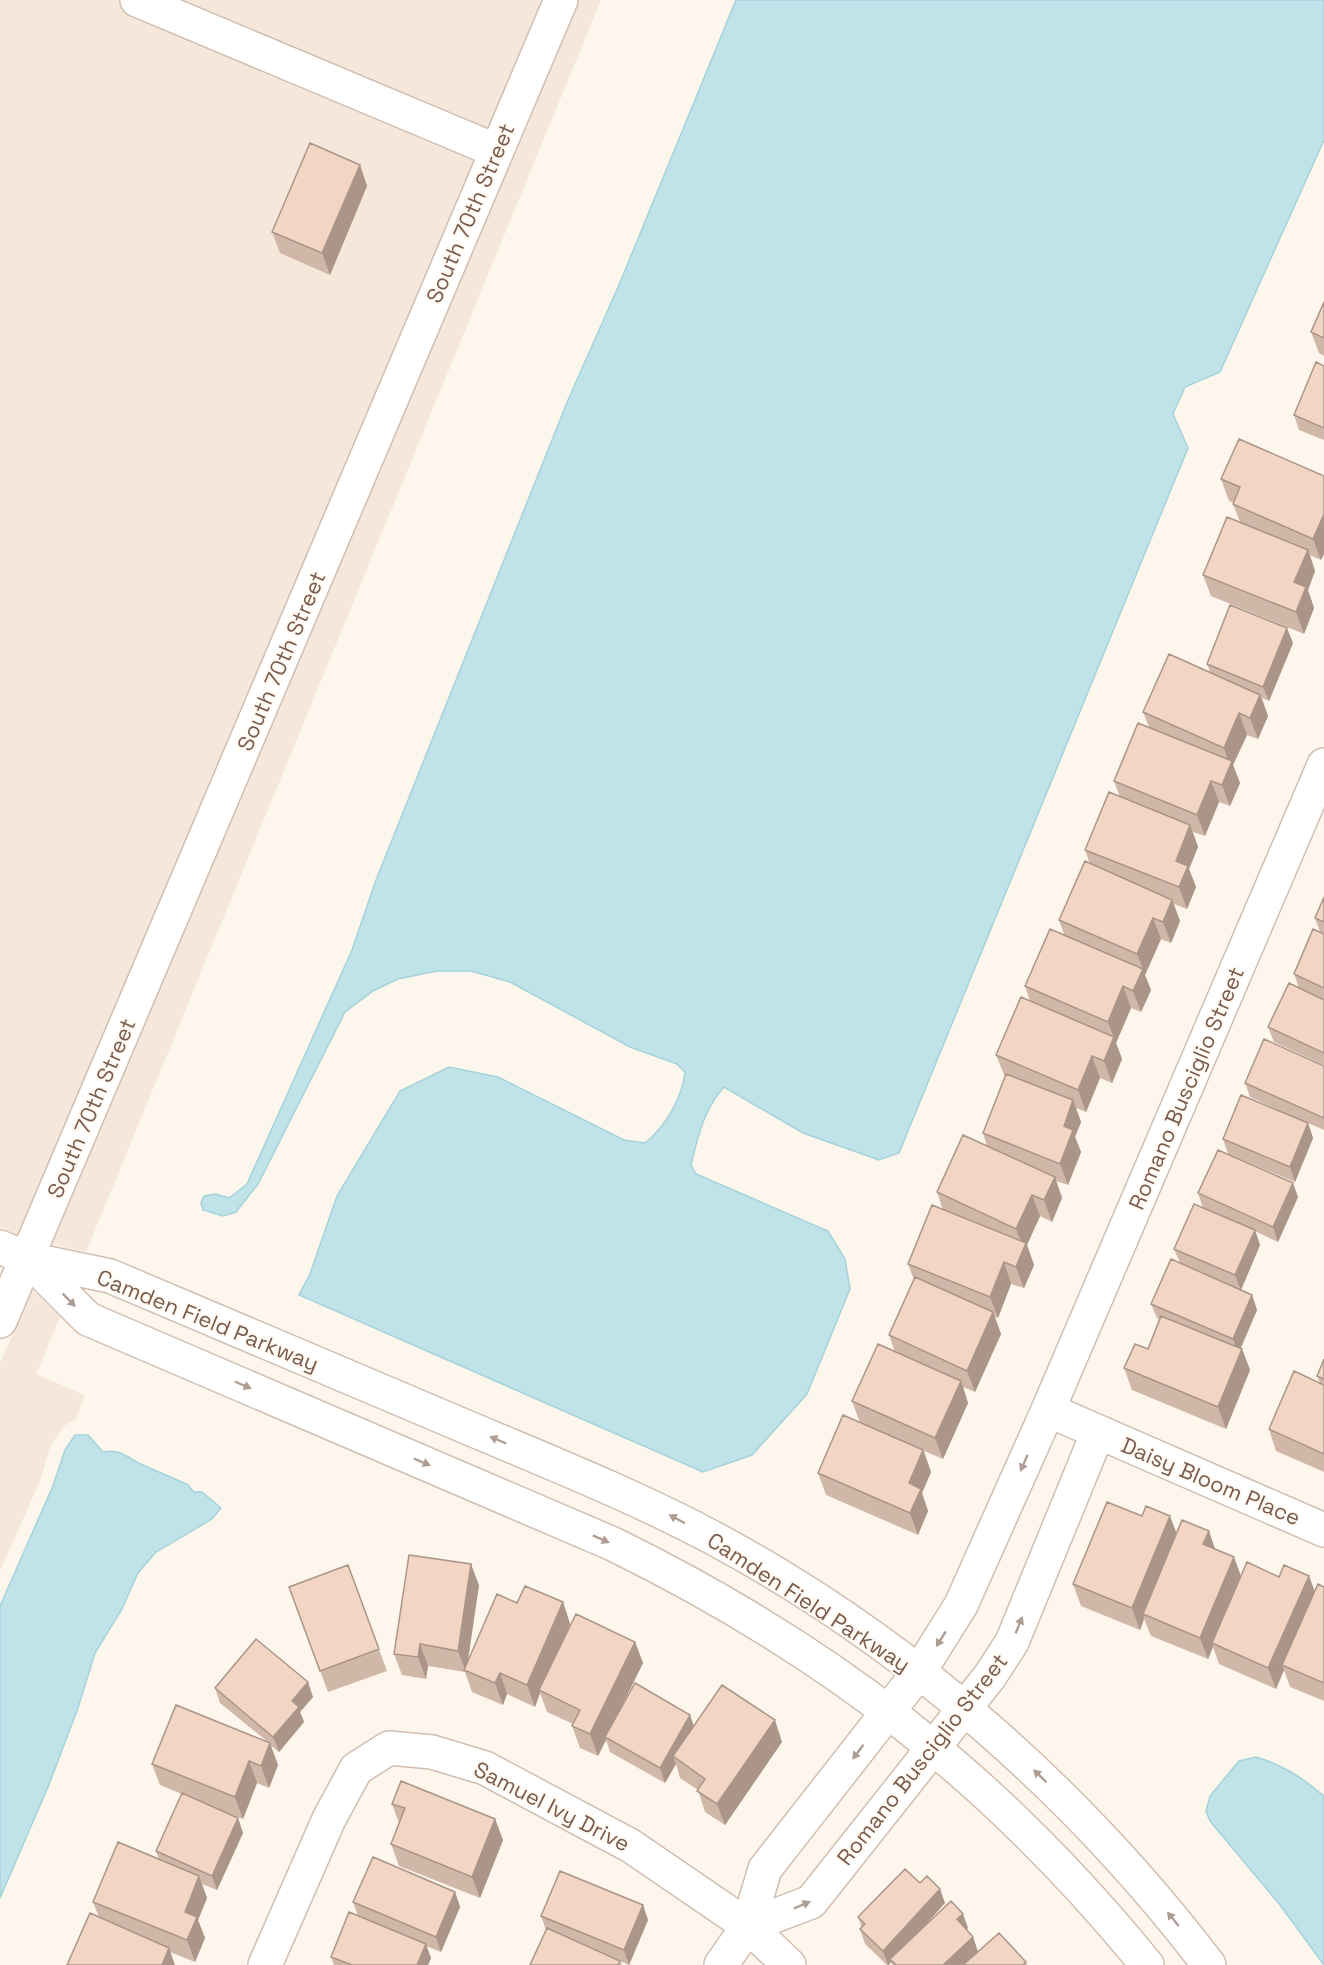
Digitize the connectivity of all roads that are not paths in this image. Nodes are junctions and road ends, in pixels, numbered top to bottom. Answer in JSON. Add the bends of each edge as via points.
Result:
{"nodes":[{"id":1,"x":137,"y":0,"type":"edge"},
{"id":2,"x":561,"y":0,"type":"edge"},
{"id":3,"x":497,"y":151,"type":"junction"},
{"id":4,"x":1324,"y":765,"type":"edge"},
{"id":5,"x":14,"y":1253,"type":"edge"},
{"id":6,"x":0,"y":1321,"type":"edge"},
{"id":7,"x":1048,"y":1410,"type":"junction"},
{"id":8,"x":1098,"y":1432,"type":"junction"},
{"id":9,"x":1324,"y":1530,"type":"edge"},
{"id":10,"x":919,"y":1672,"type":"junction"},
{"id":11,"x":964,"y":1709,"type":"junction"},
{"id":12,"x":890,"y":1711,"type":"junction"},
{"id":13,"x":934,"y":1746,"type":"junction"},
{"id":14,"x":748,"y":1926,"type":"junction"},
{"id":15,"x":265,"y":1965,"type":"edge"},
{"id":16,"x":721,"y":1965,"type":"edge"},
{"id":17,"x":789,"y":1965,"type":"edge"},
{"id":18,"x":1147,"y":1965,"type":"edge"},
{"id":19,"x":1209,"y":1965,"type":"edge"}],
"edges":[{"from":1,"to":3,"type":"street"},
{"from":2,"to":3,"type":"street","name":"South 70th Street"},
{"from":3,"to":5,"type":"street","name":"South 70th Street"},
{"from":4,"to":7,"type":"street","name":"Romano Busciglio Street"},
{"from":5,"to":6,"type":"street","name":"South 70th Street"},
{"from":10,"to":5,"type":"street","name":"Camden Field Parkway","one_way":true,"via":[[779,1577],[665,1513],[110,1276]]},
{"from":5,"to":12,"type":"street","name":"Camden Field Parkway","one_way":true,"via":[[88,1319],[613,1544],[757,1622]]},
{"from":7,"to":8,"type":"street"},
{"from":7,"to":10,"type":"street","name":"Romano Busciglio Street","one_way":true,"via":[[961,1605]]},
{"from":8,"to":9,"type":"street","name":"Daisy Bloom Place"},
{"from":11,"to":8,"type":"street","name":"Romano Busciglio Street","one_way":true,"via":[[1012,1642]]},
{"from":10,"to":11,"type":"street","name":"Camden Field Parkway"},
{"from":10,"to":12,"type":"street","name":"Romano Busciglio Street"},
{"from":11,"to":13,"type":"street","name":"Romano Busciglio Street"},
{"from":19,"to":11,"type":"street","name":"Camden Field Parkway","one_way":true,"via":[[1129,1867],[1019,1756]]},
{"from":12,"to":13,"type":"street","name":"Camden Field Parkway"},
{"from":12,"to":14,"type":"street","name":"Romano Busciglio Street","one_way":true,"via":[[765,1869]]},
{"from":14,"to":13,"type":"street","name":"Romano Busciglio Street","one_way":true,"via":[[811,1902]]},
{"from":13,"to":18,"type":"street","name":"Camden Field Parkway","via":[[1065,1869]]},
{"from":14,"to":15,"type":"street","name":"Samuel Ivy Drive","via":[[631,1846],[485,1768],[432,1752],[389,1748],[356,1769],[329,1819]]},
{"from":14,"to":16,"type":"street","name":"Romano Busciglio Street"},
{"from":14,"to":17,"type":"street","name":"Samuel Ivy Drive"}]}
